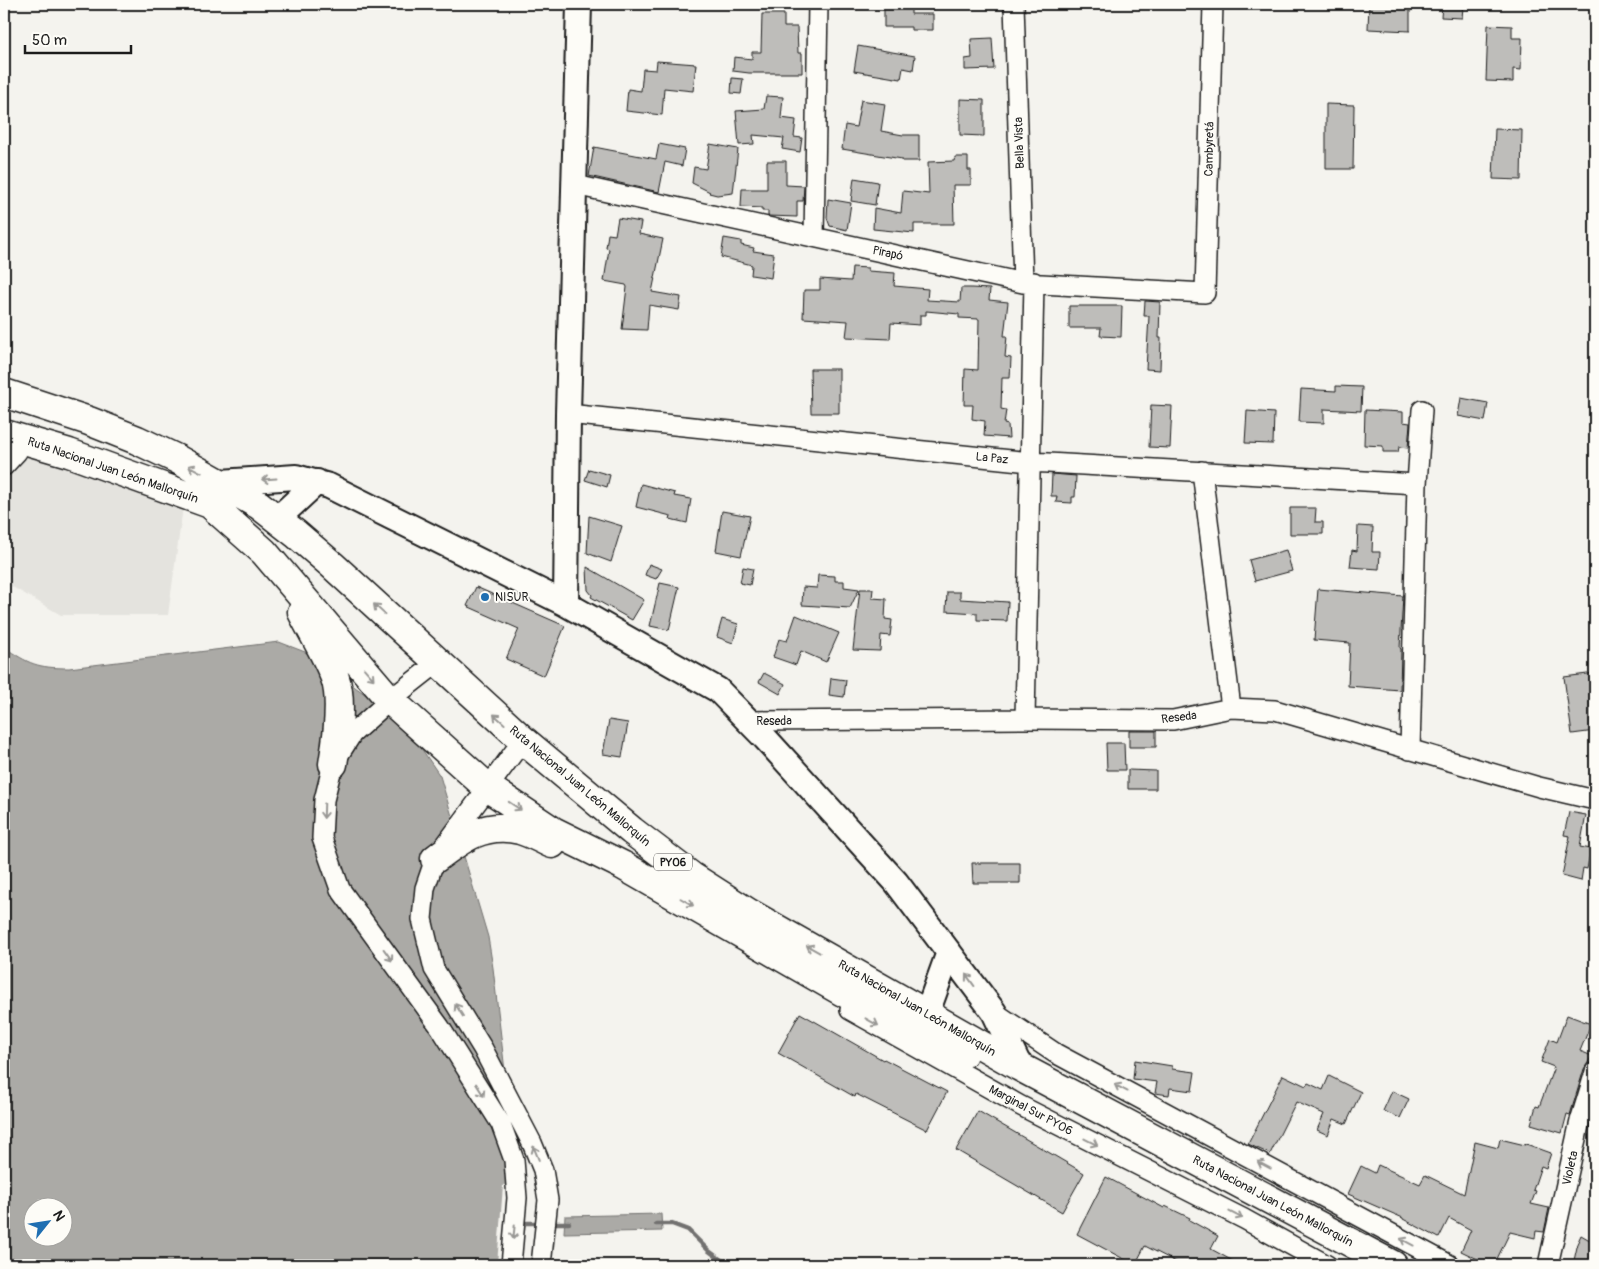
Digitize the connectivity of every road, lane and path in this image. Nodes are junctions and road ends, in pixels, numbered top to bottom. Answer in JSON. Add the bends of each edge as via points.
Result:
{"nodes":[{"id":1,"x":579,"y":4,"type":"edge"},
{"id":2,"x":818,"y":4,"type":"edge"},
{"id":3,"x":1014,"y":4,"type":"edge"},
{"id":4,"x":1212,"y":4,"type":"edge"},
{"id":5,"x":575,"y":185,"type":"junction"},
{"id":6,"x":814,"y":237,"type":"junction"},
{"id":7,"x":1028,"y":283,"type":"junction"},
{"id":8,"x":1205,"y":293,"type":"joint"},
{"id":9,"x":4,"y":393,"type":"edge"},
{"id":10,"x":1422,"y":410,"type":"dead end"},
{"id":11,"x":568,"y":414,"type":"junction"},
{"id":12,"x":9,"y":435,"type":"edge"},
{"id":13,"x":1030,"y":462,"type":"junction"},
{"id":14,"x":4,"y":466,"type":"edge"},
{"id":15,"x":1202,"y":471,"type":"junction"},
{"id":16,"x":317,"y":482,"type":"junction"},
{"id":17,"x":1417,"y":484,"type":"junction"},
{"id":18,"x":215,"y":493,"type":"junction"},
{"id":19,"x":277,"y":519,"type":"junction"},
{"id":20,"x":279,"y":568,"type":"junction"},
{"id":21,"x":566,"y":604,"type":"junction"},
{"id":22,"x":437,"y":663,"type":"junction"},
{"id":23,"x":390,"y":700,"type":"junction"},
{"id":24,"x":1231,"y":708,"type":"junction"},
{"id":25,"x":1025,"y":719,"type":"junction"},
{"id":26,"x":750,"y":721,"type":"junction"},
{"id":27,"x":522,"y":740,"type":"junction"},
{"id":28,"x":1410,"y":750,"type":"junction"},
{"id":29,"x":333,"y":764,"type":"junction"},
{"id":30,"x":487,"y":787,"type":"junction"},
{"id":31,"x":1595,"y":800,"type":"edge"},
{"id":32,"x":435,"y":859,"type":"junction"},
{"id":33,"x":657,"y":885,"type":"junction"},
{"id":34,"x":745,"y":936,"type":"junction"},
{"id":35,"x":949,"y":952,"type":"junction"},
{"id":36,"x":994,"y":1012,"type":"junction"},
{"id":37,"x":925,"y":1023,"type":"junction"},
{"id":38,"x":1020,"y":1067,"type":"junction"},
{"id":39,"x":1595,"y":1072,"type":"edge"},
{"id":40,"x":510,"y":1265,"type":"edge"},
{"id":41,"x":541,"y":1265,"type":"edge"},
{"id":42,"x":1327,"y":1265,"type":"edge"},
{"id":43,"x":1360,"y":1265,"type":"edge"},
{"id":44,"x":1393,"y":1265,"type":"edge"},
{"id":45,"x":1450,"y":1265,"type":"edge"},
{"id":46,"x":1548,"y":1265,"type":"edge"}],
"edges":[{"from":1,"to":5,"type":"main road"},
{"from":2,"to":6,"type":"street"},
{"from":3,"to":7,"type":"street","name":"Bella Vista"},
{"from":4,"to":8,"type":"street","name":"Cambyretá"},
{"from":5,"to":6,"type":"street","name":"Pirapó"},
{"from":5,"to":11,"type":"main road"},
{"from":6,"to":7,"type":"street","name":"Pirapó"},
{"from":7,"to":8,"type":"street","name":"Pirapó"},
{"from":7,"to":13,"type":"street","name":"Bella Vista"},
{"from":18,"to":9,"type":"highway","name":"Ruta Nacional Juan León Mallorquín","number":"PY06","one_way":true,"via":[[178,459],[90,421]]},
{"from":10,"to":17,"type":"street"},
{"from":11,"to":13,"type":"street","name":"La Paz"},
{"from":11,"to":21,"type":"main road"},
{"from":12,"to":14,"type":"street","via":[[17,452]]},
{"from":12,"to":18,"type":"highway","name":"Ruta Nacional Juan León Mallorquín","number":"PY06"},
{"from":13,"to":15,"type":"street","name":"La Paz"},
{"from":13,"to":25,"type":"street","name":"Bella Vista"},
{"from":15,"to":17,"type":"street","name":"La Paz"},
{"from":15,"to":24,"type":"street"},
{"from":16,"to":18,"type":"main road","one_way":true,"via":[[296,477]]},
{"from":16,"to":19,"type":"main road"},
{"from":16,"to":21,"type":"main road"},
{"from":17,"to":28,"type":"street"},
{"from":18,"to":19,"type":"highway","via":[[259,524]]},
{"from":18,"to":20,"type":"highway","name":"Ruta Nacional Juan León Mallorquín","number":"PY06"},
{"from":22,"to":19,"type":"highway","name":"Ruta Nacional Juan León Mallorquín","number":"PY06","one_way":true,"via":[[332,565]]},
{"from":20,"to":23,"type":"highway","name":"Ruta Nacional Juan León Mallorquín","number":"PY06","one_way":true},
{"from":20,"to":29,"type":"highway","via":[[336,680],[339,705]]},
{"from":21,"to":26,"type":"main road","via":[[718,690]]},
{"from":22,"to":23,"type":"street"},
{"from":27,"to":22,"type":"highway","name":"Ruta Nacional Juan León Mallorquín","number":"PY06","one_way":true},
{"from":23,"to":29,"type":"street","via":[[352,734]]},
{"from":23,"to":30,"type":"highway","name":"Ruta Nacional Juan León Mallorquín","number":"PY06"},
{"from":24,"to":25,"type":"street","name":"Reseda","via":[[1173,720]]},
{"from":24,"to":28,"type":"street","name":"Reseda","via":[[1275,710]]},
{"from":25,"to":26,"type":"street","name":"Reseda"},
{"from":26,"to":35,"type":"main road","via":[[896,882]]},
{"from":27,"to":30,"type":"street"},
{"from":37,"to":27,"type":"highway","name":"Ruta Nacional Juan León Mallorquín","number":"PY06","one_way":true,"via":[[691,876]]},
{"from":28,"to":31,"type":"street","name":"Reseda"},
{"from":29,"to":40,"type":"street","one_way":true,"via":[[324,800],[322,838],[340,889],[440,1027],[502,1124],[514,1160],[517,1198]]},
{"from":30,"to":32,"type":"street"},
{"from":30,"to":33,"type":"highway","name":"Ruta Nacional Juan León Mallorquín","number":"PY06","one_way":true,"via":[[553,831]]},
{"from":32,"to":33,"type":"highway","via":[[475,832],[493,828],[519,830],[600,867]]},
{"from":41,"to":32,"type":"street","one_way":true,"via":[[548,1200],[543,1170],[483,1049],[434,969],[422,919],[425,888]]},
{"from":33,"to":34,"type":"highway","name":"Ruta Nacional Juan León Mallorquín","number":"PY06","one_way":true},
{"from":34,"to":37,"type":"highway","name":"Ruta Nacional Juan León Mallorquín","number":"PY06","via":[[843,992]]},
{"from":34,"to":42,"type":"street","name":"Marginal Sur PY06","one_way":true,"via":[[861,1016],[1021,1106],[1244,1219]]},
{"from":36,"to":35,"type":"main road","one_way":true},
{"from":35,"to":37,"type":"main road"},
{"from":36,"to":38,"type":"main road"},
{"from":45,"to":36,"type":"street","one_way":true,"via":[[1055,1053]]},
{"from":37,"to":38,"type":"highway","name":"Ruta Nacional Juan León Mallorquín","number":"PY06"},
{"from":37,"to":43,"type":"highway","name":"Ruta Nacional Juan León Mallorquín","number":"PY06"},
{"from":38,"to":44,"type":"highway","name":"Ruta Nacional Juan León Mallorquín","number":"PY06"},
{"from":39,"to":46,"type":"street","name":"Violeta","via":[[1580,1121]]}]}
